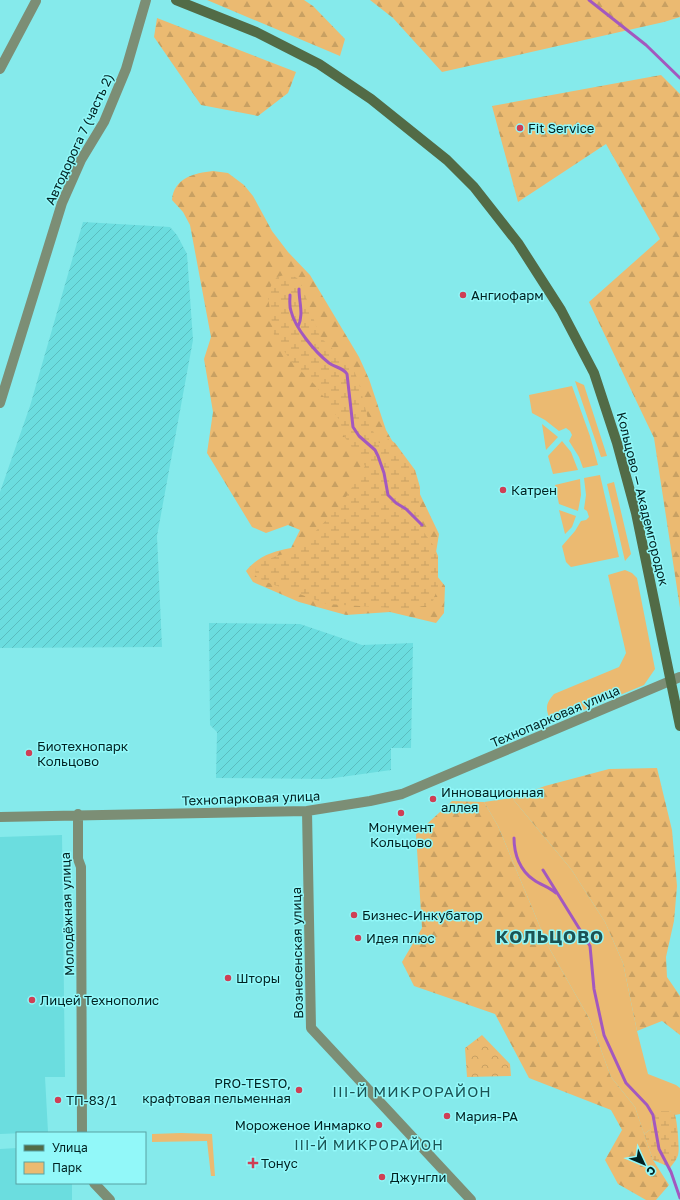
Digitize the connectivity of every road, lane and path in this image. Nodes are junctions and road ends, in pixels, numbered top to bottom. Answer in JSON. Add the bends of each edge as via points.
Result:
{"nodes":[{"id":1,"x":146,"y":0,"type":"edge"},
{"id":2,"x":176,"y":0,"type":"edge"},
{"id":3,"x":36,"y":1,"type":"edge"},
{"id":4,"x":0,"y":69,"type":"edge"},
{"id":5,"x":0,"y":403,"type":"edge"},
{"id":6,"x":680,"y":677,"type":"edge"},
{"id":7,"x":670,"y":681,"type":"junction"},
{"id":8,"x":680,"y":726,"type":"edge"},
{"id":9,"x":308,"y":811,"type":"junction"},
{"id":10,"x":78,"y":814,"type":"junction"},
{"id":11,"x":0,"y":817,"type":"edge"},
{"id":12,"x":82,"y":1132,"type":"edge"},
{"id":13,"x":95,"y":1184,"type":"edge"},
{"id":14,"x":110,"y":1200,"type":"edge"},
{"id":15,"x":471,"y":1200,"type":"edge"}],
"edges":[{"from":1,"to":5,"type":"street","name":"Автодорога 7 (часть 2)","via":[[126,69],[104,122],[81,160],[62,203]]},
{"from":2,"to":7,"type":"main road","name":"Кольцово — Академгородок","via":[[256,32],[318,64],[371,99],[447,160],[474,187],[518,243],[561,310],[594,372],[636,513]]},
{"from":3,"to":4,"type":"street"},
{"from":6,"to":7,"type":"street","name":"Технопарковая улица"},
{"from":7,"to":8,"type":"main road","name":"Кольцово — Академгородок"},
{"from":7,"to":9,"type":"street","name":"Технопарковая улица","via":[[402,794]]},
{"from":9,"to":10,"type":"street","name":"Технопарковая улица"},
{"from":9,"to":15,"type":"street","name":"Вознесенская улица","via":[[311,1028]]},
{"from":10,"to":11,"type":"street","name":"Технопарковая улица"},
{"from":10,"to":12,"type":"street","name":"Молодёжная улица","via":[[78,859],[81,867]]},
{"from":13,"to":14,"type":"street"}]}
